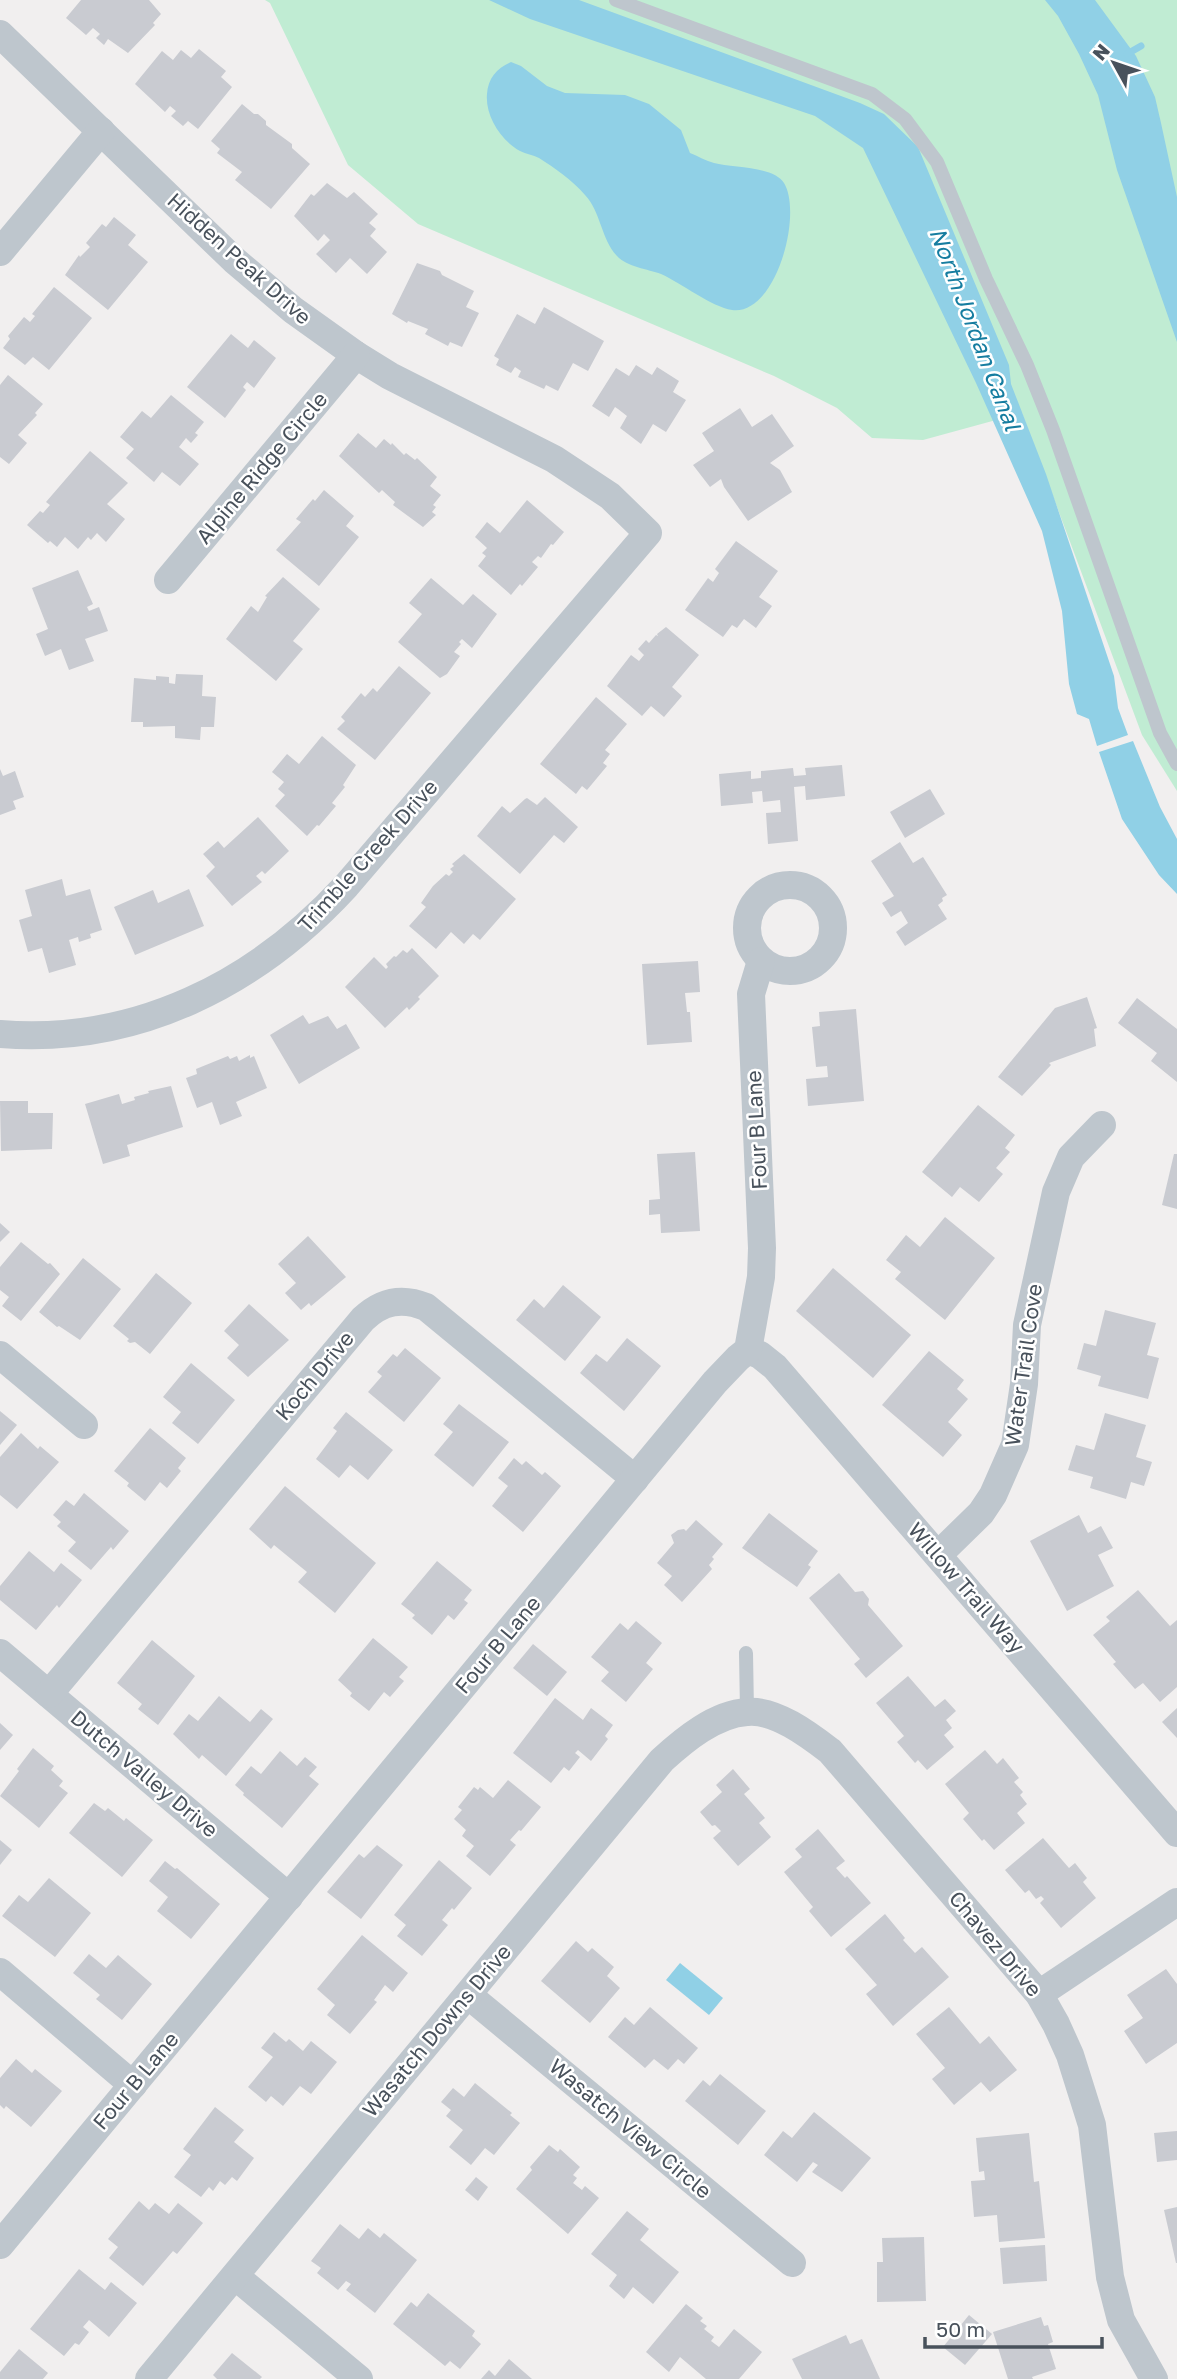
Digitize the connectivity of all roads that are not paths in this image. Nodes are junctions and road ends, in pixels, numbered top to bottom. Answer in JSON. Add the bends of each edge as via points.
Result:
{"nodes":[{"id":1,"x":616,"y":0,"type":"edge"},
{"id":2,"x":0,"y":34,"type":"edge"},
{"id":3,"x":101,"y":131,"type":"junction"},
{"id":4,"x":0,"y":252,"type":"edge"},
{"id":5,"x":356,"y":355,"type":"junction"},
{"id":6,"x":648,"y":533,"type":"joint"},
{"id":7,"x":168,"y":580,"type":"dead end"},
{"id":8,"x":1177,"y":764,"type":"edge"},
{"id":9,"x":761,"y":961,"type":"dead end"},
{"id":10,"x":0,"y":1034,"type":"edge"},
{"id":11,"x":1102,"y":1125,"type":"dead end"},
{"id":12,"x":748,"y":1350,"type":"junction"},
{"id":13,"x":0,"y":1356,"type":"edge"},
{"id":14,"x":84,"y":1426,"type":"dead end"},
{"id":15,"x":635,"y":1479,"type":"junction"},
{"id":16,"x":938,"y":1555,"type":"junction"},
{"id":17,"x":0,"y":1653,"type":"edge"},
{"id":18,"x":747,"y":1653,"type":"dead end"},
{"id":19,"x":49,"y":1694,"type":"junction"},
{"id":20,"x":747,"y":1712,"type":"junction"},
{"id":21,"x":1177,"y":1833,"type":"edge"},
{"id":22,"x":289,"y":1896,"type":"junction"},
{"id":23,"x":1177,"y":1902,"type":"edge"},
{"id":24,"x":0,"y":1972,"type":"edge"},
{"id":25,"x":468,"y":1994,"type":"junction"},
{"id":26,"x":1039,"y":1994,"type":"junction"},
{"id":27,"x":133,"y":2085,"type":"junction"},
{"id":28,"x":0,"y":2245,"type":"edge"},
{"id":29,"x":792,"y":2263,"type":"dead end"},
{"id":30,"x":235,"y":2276,"type":"junction"},
{"id":31,"x":149,"y":2379,"type":"edge"},
{"id":32,"x":359,"y":2379,"type":"edge"},
{"id":33,"x":1154,"y":2379,"type":"edge"}],
"edges":[{"from":1,"to":8,"type":"lane","via":[[873,94],[905,120],[937,162],[1053,430],[1160,733]]},
{"from":2,"to":3,"type":"street","name":"Hidden Peak Drive"},
{"from":3,"to":4,"type":"street"},
{"from":3,"to":5,"type":"street","name":"Hidden Peak Drive","via":[[261,284]]},
{"from":5,"to":6,"type":"street","name":"Hidden Peak Drive","via":[[554,459],[610,496]]},
{"from":5,"to":7,"type":"street","name":"Alpine Ridge Circle"},
{"from":6,"to":10,"type":"street","name":"Trimble Creek Drive","via":[[346,886],[271,956],[211,992],[148,1017],[80,1031]]},
{"from":9,"to":12,"type":"street","name":"Four B Lane","via":[[751,994],[762,1248]]},
{"from":11,"to":16,"type":"street","name":"Water Trail Cove","via":[[1072,1157],[1056,1192],[1027,1325],[1015,1445],[981,1513]]},
{"from":12,"to":15,"type":"street","name":"Four B Lane","via":[[715,1382]]},
{"from":12,"to":16,"type":"street","name":"Willow Trail Way","via":[[775,1367]]},
{"from":13,"to":14,"type":"street"},
{"from":15,"to":19,"type":"street","name":"Koch Drive","via":[[426,1307],[408,1301],[388,1302],[363,1319]]},
{"from":15,"to":22,"type":"street","name":"Four B Lane"},
{"from":16,"to":21,"type":"street","name":"Willow Trail Way"},
{"from":17,"to":19,"type":"street","name":"Dutch Valley Drive"},
{"from":18,"to":20,"type":"lane"},
{"from":19,"to":22,"type":"street","name":"Dutch Valley Drive"},
{"from":20,"to":25,"type":"street","name":"Wasatch Downs Drive","via":[[701,1730],[662,1760]]},
{"from":20,"to":26,"type":"street","name":"Chavez Drive","via":[[775,1717],[830,1751]]},
{"from":22,"to":27,"type":"street","name":"Four B Lane"},
{"from":23,"to":26,"type":"street"},
{"from":24,"to":27,"type":"street"},
{"from":25,"to":29,"type":"street","name":"Wasatch View Circle"},
{"from":25,"to":30,"type":"street","name":"Wasatch Downs Drive"},
{"from":26,"to":33,"type":"street","name":"Chavez Drive","via":[[1070,2055],[1092,2125],[1110,2277],[1121,2320]]},
{"from":27,"to":28,"type":"street","name":"Four B Lane"},
{"from":30,"to":31,"type":"street","name":"Wasatch Downs Drive"},
{"from":30,"to":32,"type":"street"}]}
